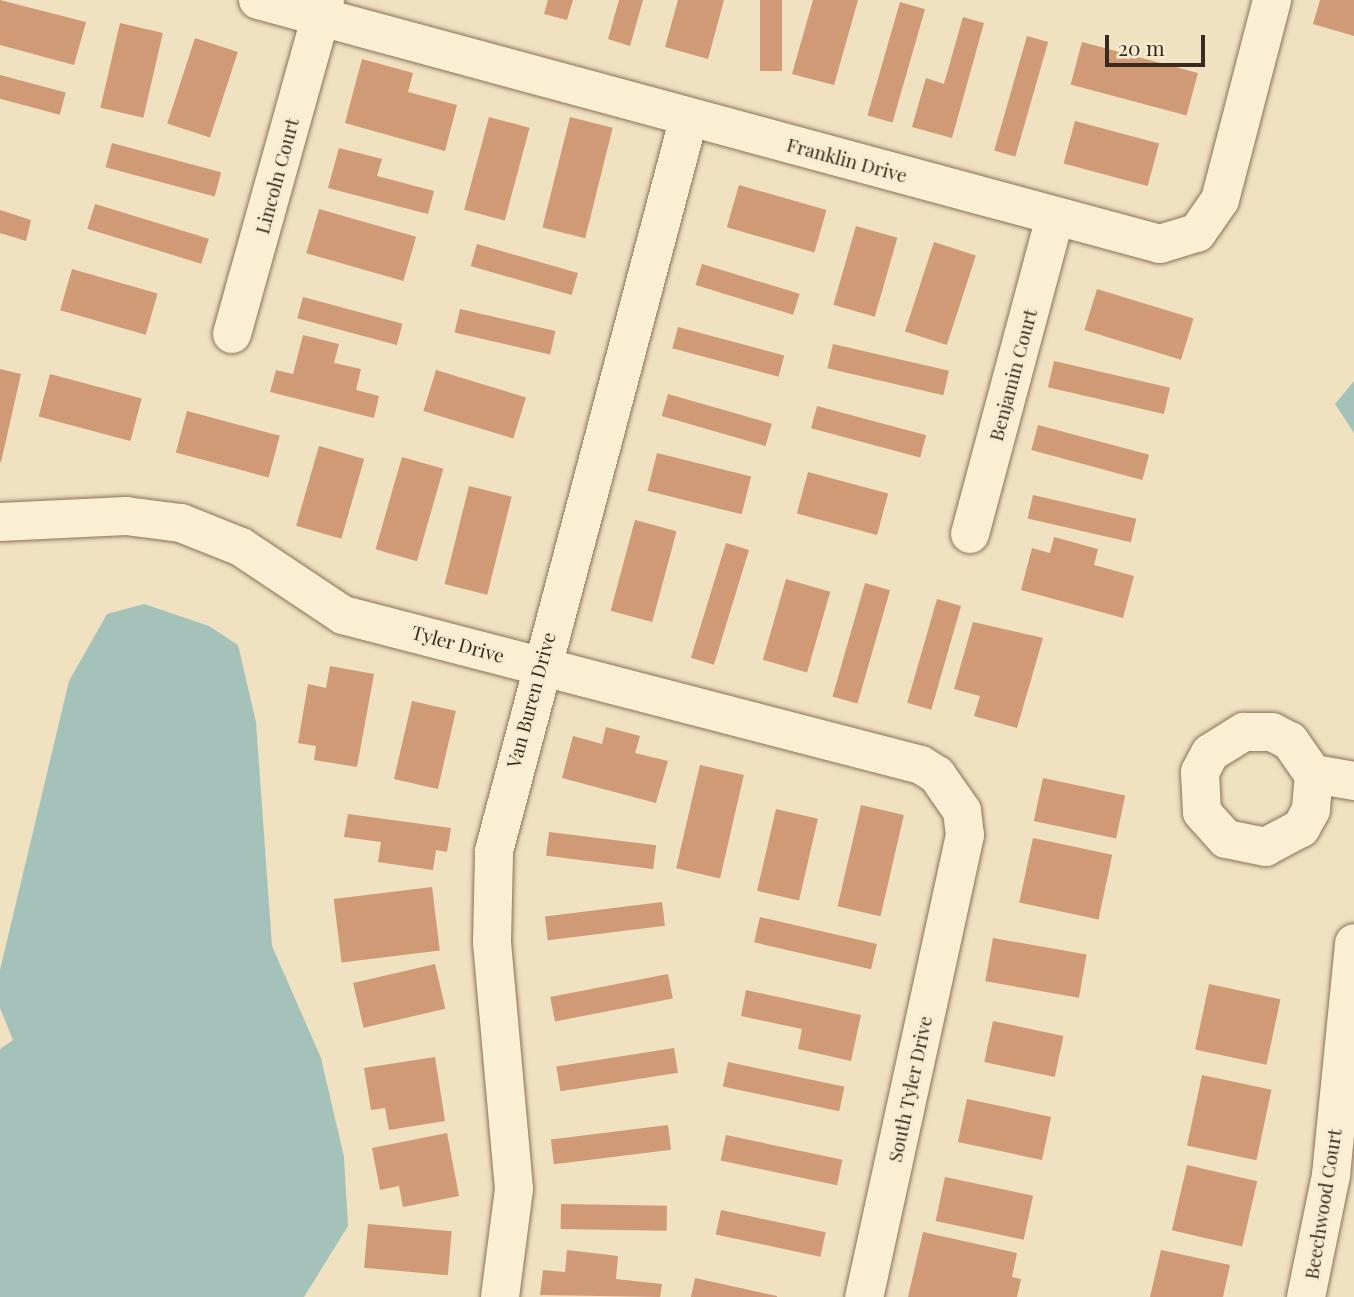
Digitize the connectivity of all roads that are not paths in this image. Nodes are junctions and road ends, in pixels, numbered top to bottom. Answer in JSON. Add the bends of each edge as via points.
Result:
{"nodes":[{"id":1,"x":258,"y":0,"type":"edge"},
{"id":2,"x":1272,"y":0,"type":"edge"},
{"id":3,"x":322,"y":8,"type":"edge"},
{"id":4,"x":689,"y":117,"type":"junction"},
{"id":5,"x":1055,"y":217,"type":"junction"},
{"id":6,"x":232,"y":334,"type":"dead end"},
{"id":7,"x":0,"y":522,"type":"edge"},
{"id":8,"x":971,"y":534,"type":"dead end"},
{"id":9,"x":540,"y":666,"type":"junction"},
{"id":10,"x":1314,"y":774,"type":"dead end"},
{"id":11,"x":1354,"y":781,"type":"edge"},
{"id":12,"x":955,"y":881,"type":"joint"},
{"id":13,"x":1354,"y":943,"type":"edge"},
{"id":14,"x":500,"y":1297,"type":"edge"},
{"id":15,"x":864,"y":1297,"type":"edge"},
{"id":16,"x":1306,"y":1297,"type":"edge"}],
"edges":[{"from":1,"to":3,"type":"street","name":"Franklin Drive"},
{"from":2,"to":5,"type":"street","name":"Franklin Drive","via":[[1220,200],[1209,221],[1185,240],[1160,244]]},
{"from":3,"to":4,"type":"street","name":"Franklin Drive"},
{"from":3,"to":6,"type":"street","name":"Lincoln Court"},
{"from":4,"to":5,"type":"street","name":"Franklin Drive"},
{"from":4,"to":9,"type":"street","name":"Van Buren Drive"},
{"from":5,"to":8,"type":"street","name":"Benjamin Court"},
{"from":7,"to":9,"type":"street","name":"Tyler Drive","via":[[125,516],[181,523],[241,547],[343,615]]},
{"from":9,"to":12,"type":"street","name":"Tyler Drive","via":[[921,765],[937,775],[962,811],[965,835]]},
{"from":9,"to":14,"type":"street","name":"Van Buren Drive","via":[[501,812],[491,890],[514,1189]]},
{"from":10,"to":11,"type":"street"},
{"from":12,"to":15,"type":"street","name":"South Tyler Drive"},
{"from":13,"to":16,"type":"street","name":"Beechwood Court","via":[[1331,1175]]}]}
